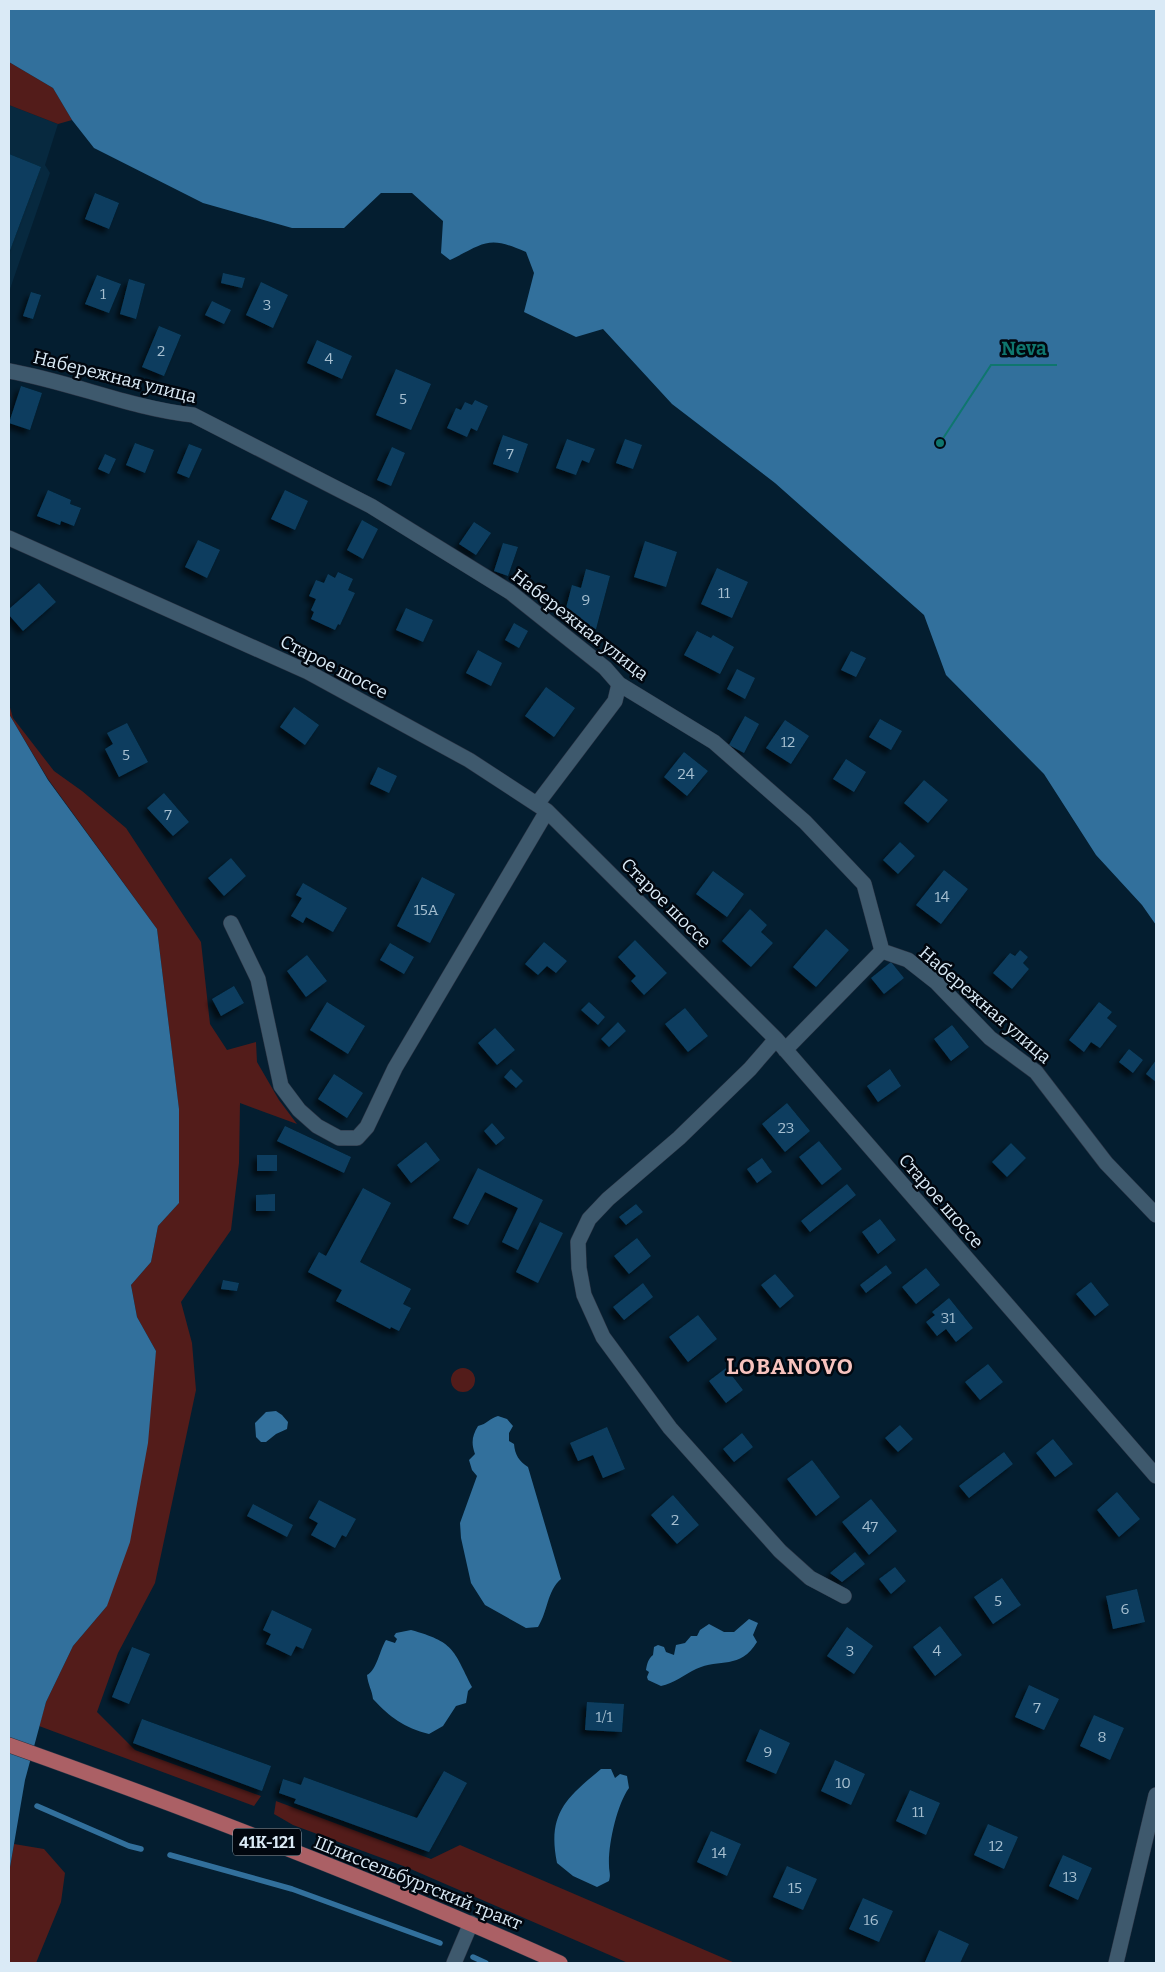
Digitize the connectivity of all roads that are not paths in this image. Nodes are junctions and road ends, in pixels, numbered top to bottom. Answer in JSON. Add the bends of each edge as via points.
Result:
{"nodes":[{"id":1,"x":9,"y":371,"type":"edge"},
{"id":2,"x":9,"y":538,"type":"edge"},
{"id":3,"x":619,"y":684,"type":"junction"},
{"id":4,"x":542,"y":808,"type":"junction"},
{"id":5,"x":231,"y":923,"type":"dead end"},
{"id":6,"x":882,"y":951,"type":"junction"},
{"id":7,"x":780,"y":1044,"type":"junction"},
{"id":8,"x":1156,"y":1215,"type":"edge"},
{"id":9,"x":1156,"y":1476,"type":"edge"},
{"id":10,"x":844,"y":1596,"type":"dead end"},
{"id":11,"x":9,"y":1746,"type":"edge"},
{"id":12,"x":1156,"y":1795,"type":"edge"},
{"id":13,"x":471,"y":1923,"type":"junction"},
{"id":14,"x":454,"y":1963,"type":"edge"},
{"id":15,"x":560,"y":1963,"type":"edge"},
{"id":16,"x":1116,"y":1963,"type":"edge"}],
"edges":[{"from":1,"to":3,"type":"street","name":"Набережная улица","via":[[161,412],[193,415],[363,502],[510,592],[605,668]]},
{"from":2,"to":4,"type":"street","name":"Старое шоссе","via":[[308,672],[469,760]]},
{"from":3,"to":4,"type":"street","via":[[615,701]]},
{"from":3,"to":6,"type":"street","name":"Набережная улица","via":[[714,742],[805,822],[864,884]]},
{"from":4,"to":5,"type":"street","via":[[395,1068],[367,1127],[357,1138],[339,1138],[318,1126],[299,1110],[281,1086],[258,979]]},
{"from":4,"to":7,"type":"street","name":"Старое шоссе"},
{"from":6,"to":7,"type":"street"},
{"from":6,"to":8,"type":"street","name":"Набережная улица","via":[[908,960],[936,982],[990,1038],[1036,1072],[1106,1163]]},
{"from":7,"to":9,"type":"street","name":"Старое шоссе"},
{"from":7,"to":10,"type":"street","via":[[589,1219],[578,1242],[579,1268],[584,1295],[603,1338],[670,1428],[780,1551],[810,1578]]},
{"from":11,"to":13,"type":"main road","name":"Шлиссельбургский тракт","number":"41К-121","via":[[102,1778]]},
{"from":12,"to":16,"type":"street"},
{"from":13,"to":14,"type":"street"},
{"from":13,"to":15,"type":"main road","name":"Шлиссельбургский тракт","number":"41К-121"}]}
